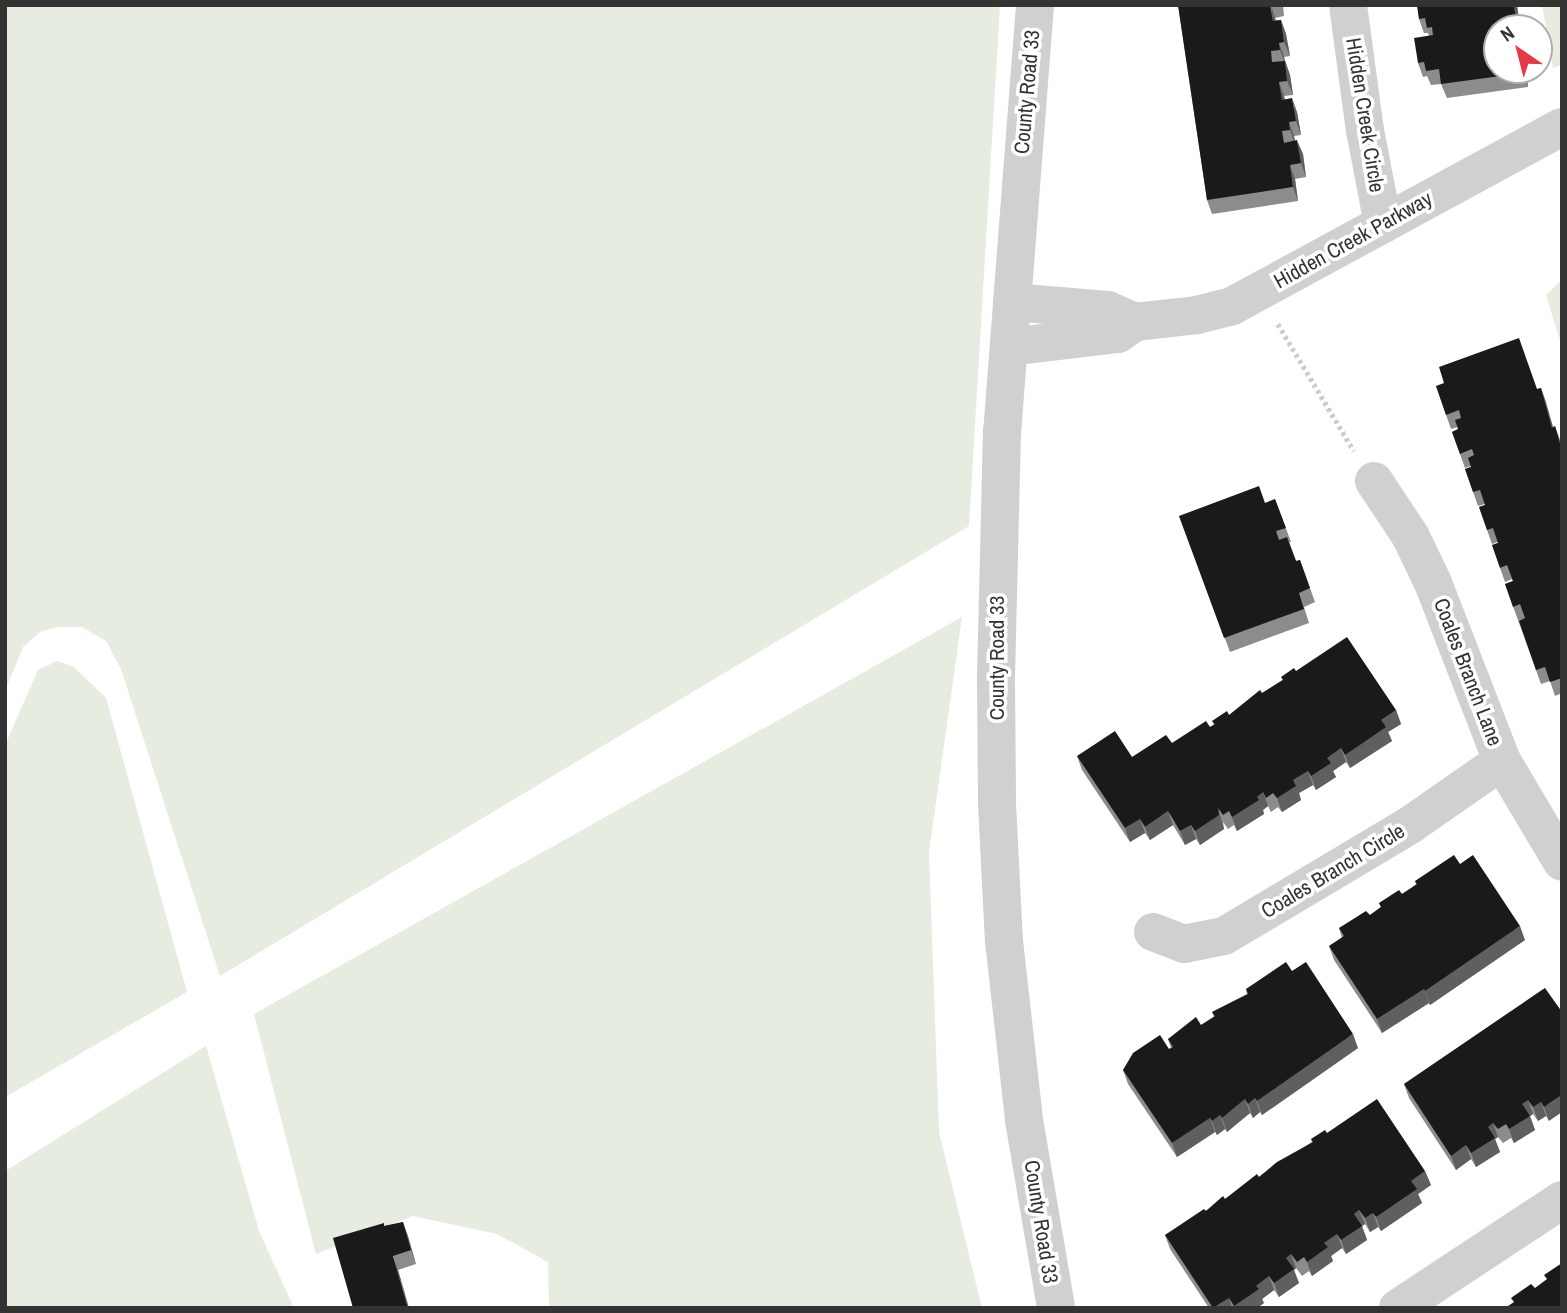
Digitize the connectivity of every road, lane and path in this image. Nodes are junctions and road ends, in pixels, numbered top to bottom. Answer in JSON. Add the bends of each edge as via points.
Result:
{"nodes":[{"id":1,"x":1035,"y":5,"type":"edge"},
{"id":2,"x":1348,"y":5,"type":"edge"},
{"id":3,"x":1562,"y":127,"type":"edge"},
{"id":4,"x":1383,"y":224,"type":"junction"},
{"id":5,"x":1262,"y":291,"type":"junction"},
{"id":6,"x":1013,"y":302,"type":"junction"},
{"id":7,"x":1135,"y":322,"type":"junction"},
{"id":8,"x":1009,"y":347,"type":"junction"},
{"id":9,"x":1374,"y":481,"type":"joint"},
{"id":10,"x":1502,"y":761,"type":"junction"},
{"id":11,"x":1562,"y":862,"type":"edge"},
{"id":12,"x":1153,"y":932,"type":"dead end"},
{"id":13,"x":1562,"y":1200,"type":"edge"},
{"id":14,"x":1056,"y":1308,"type":"edge"},
{"id":15,"x":1398,"y":1308,"type":"edge"}],
"edges":[{"from":1,"to":6,"type":"street","name":"County Road 33"},
{"from":2,"to":4,"type":"street","name":"Hidden Creek Circle"},
{"from":3,"to":4,"type":"street","name":"Hidden Creek Parkway"},
{"from":4,"to":5,"type":"street","name":"Hidden Creek Parkway"},
{"from":5,"to":7,"type":"street","name":"Hidden Creek Parkway","via":[[1209,312]]},
{"from":5,"to":9,"type":"path","via":[[1287,343]]},
{"from":6,"to":7,"type":"street","name":"Hidden Creek Parkway","via":[[1108,310]]},
{"from":6,"to":8,"type":"street","name":"County Road 33"},
{"from":7,"to":8,"type":"street","name":"Hidden Creek Parkway","via":[[1118,334]]},
{"from":8,"to":14,"type":"street","name":"County Road 33","via":[[998,554],[997,804],[1004,941],[1024,1120]]},
{"from":9,"to":10,"type":"street","name":"Coales Branch Lane","via":[[1411,537],[1433,583]]},
{"from":10,"to":11,"type":"street","name":"Coales Branch Lane"},
{"from":10,"to":12,"type":"street","name":"Coales Branch Circle","via":[[1410,825],[1224,936],[1184,944]]},
{"from":13,"to":15,"type":"street"}]}
